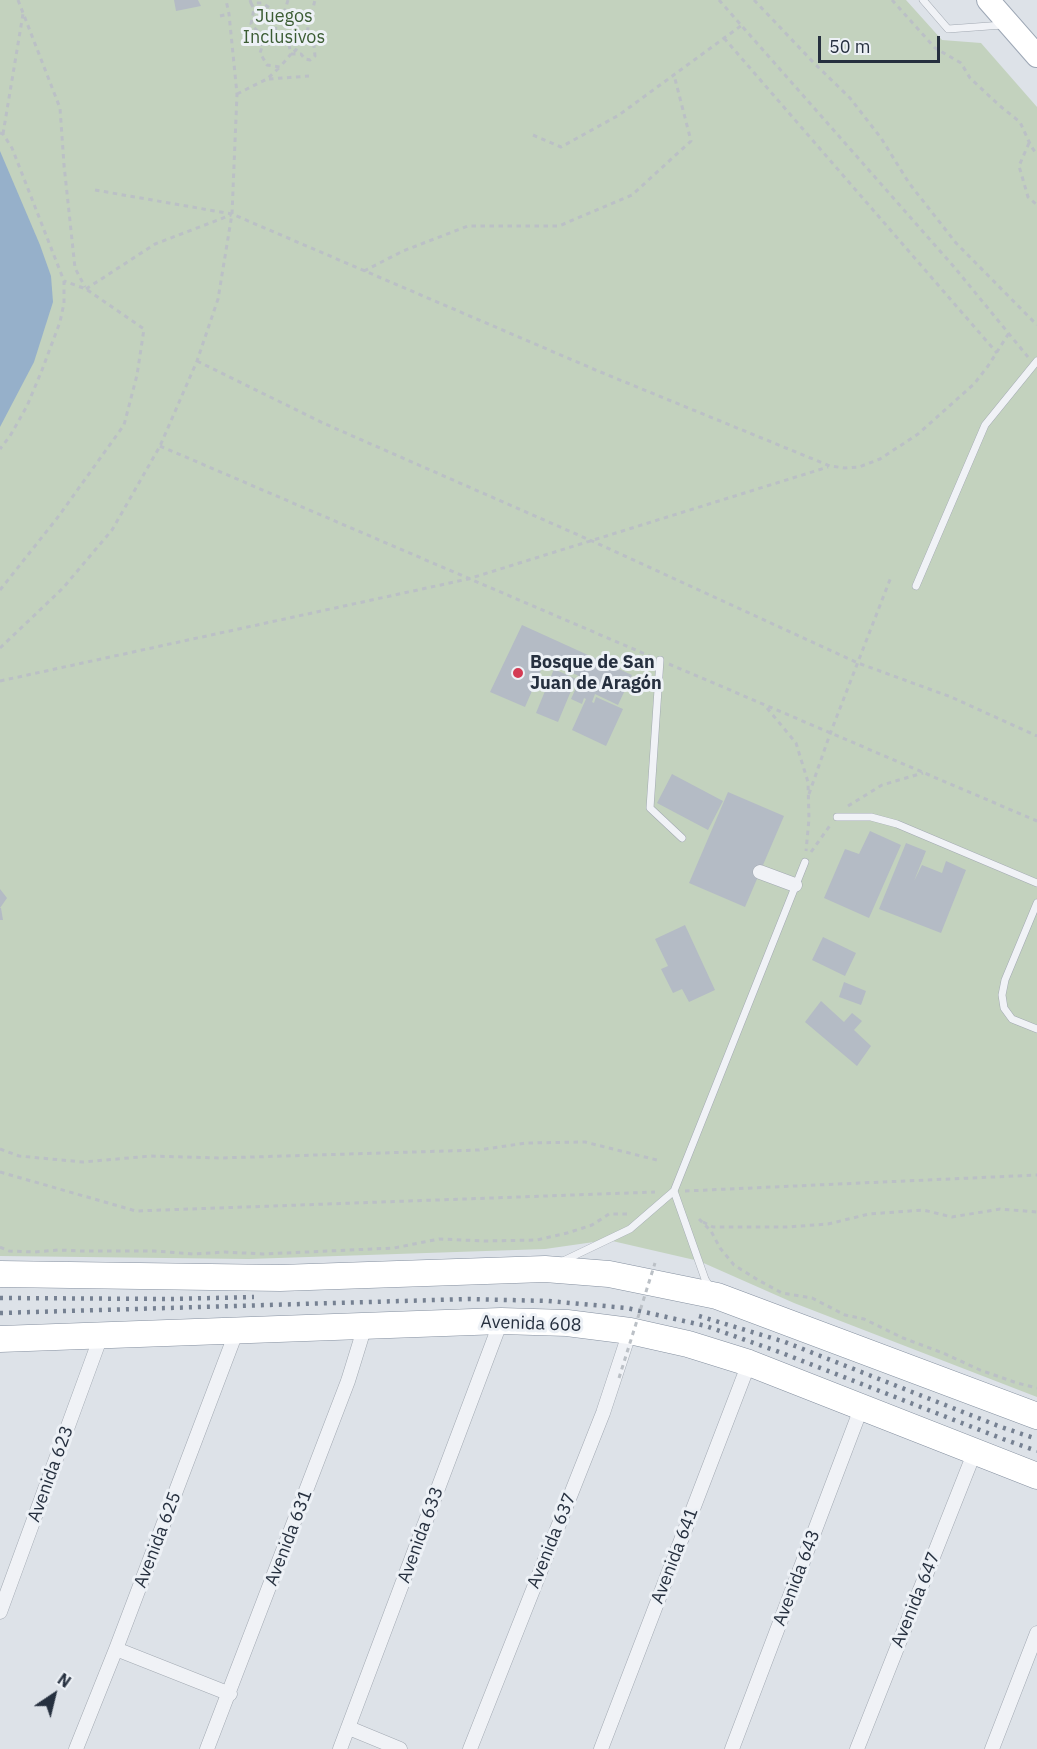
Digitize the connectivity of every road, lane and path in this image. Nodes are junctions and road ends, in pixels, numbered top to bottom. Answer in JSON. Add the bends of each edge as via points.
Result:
{"nodes":[{"id":1,"x":18,"y":0,"type":"edge"},
{"id":2,"x":226,"y":0,"type":"edge"},
{"id":3,"x":288,"y":0,"type":"edge"},
{"id":4,"x":315,"y":0,"type":"edge"},
{"id":5,"x":719,"y":0,"type":"edge"},
{"id":6,"x":754,"y":0,"type":"edge"},
{"id":7,"x":892,"y":0,"type":"edge"},
{"id":8,"x":923,"y":0,"type":"edge"},
{"id":9,"x":988,"y":0,"type":"edge"},
{"id":10,"x":250,"y":1,"type":"edge"},
{"id":11,"x":23,"y":12,"type":"junction"},
{"id":12,"x":229,"y":14,"type":"junction"},
{"id":13,"x":220,"y":16,"type":"dead end"},
{"id":14,"x":1010,"y":24,"type":"junction"},
{"id":15,"x":742,"y":25,"type":"junction"},
{"id":16,"x":273,"y":35,"type":"junction"},
{"id":17,"x":724,"y":38,"type":"junction"},
{"id":18,"x":260,"y":53,"type":"junction"},
{"id":19,"x":291,"y":54,"type":"junction"},
{"id":20,"x":1037,"y":56,"type":"edge"},
{"id":21,"x":280,"y":67,"type":"junction"},
{"id":22,"x":674,"y":75,"type":"junction"},
{"id":23,"x":309,"y":76,"type":"dead end"},
{"id":24,"x":267,"y":79,"type":"junction"},
{"id":25,"x":237,"y":94,"type":"junction"},
{"id":26,"x":1,"y":133,"type":"edge"},
{"id":27,"x":533,"y":135,"type":"dead end"},
{"id":28,"x":1029,"y":143,"type":"junction"},
{"id":29,"x":1037,"y":155,"type":"edge"},
{"id":30,"x":95,"y":190,"type":"dead end"},
{"id":31,"x":1037,"y":205,"type":"edge"},
{"id":32,"x":232,"y":214,"type":"junction"},
{"id":33,"x":364,"y":271,"type":"junction"},
{"id":34,"x":64,"y":281,"type":"junction"},
{"id":35,"x":86,"y":289,"type":"junction"},
{"id":36,"x":1037,"y":325,"type":"edge"},
{"id":37,"x":1009,"y":333,"type":"junction"},
{"id":38,"x":997,"y":353,"type":"junction"},
{"id":39,"x":196,"y":361,"type":"junction"},
{"id":40,"x":1035,"y":363,"type":"edge"},
{"id":41,"x":160,"y":446,"type":"junction"},
{"id":42,"x":0,"y":449,"type":"edge"},
{"id":43,"x":830,"y":466,"type":"junction"},
{"id":44,"x":592,"y":541,"type":"junction"},
{"id":45,"x":891,"y":577,"type":"dead end"},
{"id":46,"x":468,"y":579,"type":"junction"},
{"id":47,"x":916,"y":586,"type":"dead end"},
{"id":48,"x":0,"y":590,"type":"edge"},
{"id":49,"x":0,"y":648,"type":"edge"},
{"id":50,"x":660,"y":660,"type":"junction"},
{"id":51,"x":858,"y":663,"type":"junction"},
{"id":52,"x":0,"y":681,"type":"edge"},
{"id":53,"x":766,"y":706,"type":"junction"},
{"id":54,"x":830,"y":734,"type":"junction"},
{"id":55,"x":1037,"y":736,"type":"edge"},
{"id":56,"x":809,"y":794,"type":"junction"},
{"id":57,"x":837,"y":817,"type":"dead end"},
{"id":58,"x":1037,"y":821,"type":"edge"},
{"id":59,"x":682,"y":838,"type":"dead end"},
{"id":60,"x":805,"y":862,"type":"joint"},
{"id":61,"x":760,"y":872,"type":"dead end"},
{"id":62,"x":1036,"y":881,"type":"edge"},
{"id":63,"x":795,"y":885,"type":"junction"},
{"id":64,"x":1037,"y":903,"type":"edge"},
{"id":65,"x":1037,"y":1029,"type":"edge"},
{"id":66,"x":0,"y":1149,"type":"edge"},
{"id":67,"x":661,"y":1161,"type":"dead end"},
{"id":68,"x":0,"y":1172,"type":"edge"},
{"id":69,"x":1037,"y":1174,"type":"edge"},
{"id":70,"x":674,"y":1191,"type":"junction"},
{"id":71,"x":1037,"y":1212,"type":"edge"},
{"id":72,"x":628,"y":1214,"type":"dead end"},
{"id":73,"x":0,"y":1247,"type":"edge"},
{"id":74,"x":655,"y":1263,"type":"dead end"},
{"id":75,"x":545,"y":1269,"type":"junction"},
{"id":76,"x":0,"y":1274,"type":"edge"},
{"id":77,"x":717,"y":1296,"type":"junction"},
{"id":78,"x":501,"y":1320,"type":"junction"},
{"id":79,"x":365,"y":1326,"type":"junction"},
{"id":80,"x":237,"y":1330,"type":"junction"},
{"id":81,"x":630,"y":1331,"type":"junction"},
{"id":82,"x":101,"y":1336,"type":"junction"},
{"id":83,"x":0,"y":1339,"type":"edge"},
{"id":84,"x":749,"y":1363,"type":"junction"},
{"id":85,"x":619,"y":1378,"type":"dead end"},
{"id":86,"x":1037,"y":1388,"type":"edge"},
{"id":87,"x":862,"y":1406,"type":"junction"},
{"id":88,"x":1037,"y":1416,"type":"edge"},
{"id":89,"x":975,"y":1451,"type":"junction"},
{"id":90,"x":1037,"y":1476,"type":"edge"},
{"id":91,"x":2,"y":1603,"type":"edge"},
{"id":92,"x":1037,"y":1633,"type":"edge"},
{"id":93,"x":116,"y":1649,"type":"junction"},
{"id":94,"x":230,"y":1694,"type":"junction"},
{"id":95,"x":349,"y":1728,"type":"junction"},
{"id":96,"x":76,"y":1749,"type":"edge"},
{"id":97,"x":207,"y":1749,"type":"edge"},
{"id":98,"x":340,"y":1749,"type":"edge"},
{"id":99,"x":400,"y":1749,"type":"edge"},
{"id":100,"x":470,"y":1749,"type":"edge"},
{"id":101,"x":601,"y":1749,"type":"edge"},
{"id":102,"x":732,"y":1749,"type":"edge"},
{"id":103,"x":857,"y":1749,"type":"edge"},
{"id":104,"x":992,"y":1749,"type":"edge"}],
"edges":[{"from":1,"to":11,"type":"path"},
{"from":2,"to":12,"type":"path"},
{"from":3,"to":19,"type":"path","via":[[285,10],[297,26],[299,41]]},
{"from":4,"to":19,"type":"path","via":[[307,32],[315,56],[310,60],[301,54]]},
{"from":5,"to":15,"type":"path"},
{"from":6,"to":36,"type":"path","via":[[850,98],[956,243]]},
{"from":7,"to":28,"type":"path","via":[[935,48],[961,63],[970,78],[1020,122]]},
{"from":8,"to":14,"type":"lane","via":[[948,30]]},
{"from":9,"to":14,"type":"main road"},
{"from":10,"to":16,"type":"path","via":[[273,10],[277,19]]},
{"from":10,"to":18,"type":"path","via":[[254,9],[250,24],[262,40]]},
{"from":11,"to":26,"type":"path"},
{"from":11,"to":35,"type":"path","via":[[60,108],[75,267]]},
{"from":12,"to":13,"type":"path"},
{"from":12,"to":25,"type":"path"},
{"from":14,"to":20,"type":"main road"},
{"from":15,"to":17,"type":"path"},
{"from":15,"to":37,"type":"path"},
{"from":16,"to":18,"type":"path"},
{"from":16,"to":19,"type":"path","via":[[289,45]]},
{"from":17,"to":22,"type":"path"},
{"from":17,"to":38,"type":"path"},
{"from":18,"to":21,"type":"path","via":[[267,65]]},
{"from":19,"to":21,"type":"path"},
{"from":21,"to":24,"type":"path"},
{"from":22,"to":27,"type":"path","via":[[619,115],[561,147]]},
{"from":22,"to":33,"type":"path","via":[[691,141],[632,195],[559,226],[468,226],[402,251]]},
{"from":23,"to":24,"type":"path"},
{"from":24,"to":25,"type":"path"},
{"from":25,"to":32,"type":"path"},
{"from":26,"to":34,"type":"path","via":[[12,148]]},
{"from":28,"to":29,"type":"path"},
{"from":28,"to":31,"type":"path","via":[[1019,166],[1028,197]]},
{"from":30,"to":32,"type":"path"},
{"from":32,"to":33,"type":"path"},
{"from":32,"to":35,"type":"path","via":[[155,244]]},
{"from":32,"to":39,"type":"path","via":[[219,298]]},
{"from":33,"to":43,"type":"path"},
{"from":34,"to":35,"type":"path"},
{"from":34,"to":42,"type":"path","via":[[64,303],[53,341],[27,406]]},
{"from":35,"to":48,"type":"path","via":[[144,329],[124,424]]},
{"from":37,"to":38,"type":"path"},
{"from":37,"to":40,"type":"path"},
{"from":38,"to":43,"type":"path","via":[[974,384],[918,434],[860,467]]},
{"from":39,"to":41,"type":"path"},
{"from":39,"to":44,"type":"path","via":[[323,423]]},
{"from":40,"to":47,"type":"lane","via":[[985,425]]},
{"from":41,"to":46,"type":"path"},
{"from":41,"to":49,"type":"path","via":[[111,530],[63,588]]},
{"from":43,"to":44,"type":"path"},
{"from":44,"to":46,"type":"path"},
{"from":44,"to":51,"type":"path"},
{"from":45,"to":51,"type":"path"},
{"from":46,"to":50,"type":"path"},
{"from":46,"to":52,"type":"path"},
{"from":50,"to":53,"type":"path"},
{"from":50,"to":59,"type":"lane","via":[[650,808]]},
{"from":51,"to":54,"type":"path"},
{"from":51,"to":55,"type":"path"},
{"from":53,"to":54,"type":"path"},
{"from":53,"to":56,"type":"path","via":[[796,743]]},
{"from":54,"to":56,"type":"path"},
{"from":54,"to":58,"type":"path"},
{"from":56,"to":60,"type":"path"},
{"from":57,"to":62,"type":"lane","via":[[871,817],[897,824]]},
{"from":60,"to":63,"type":"lane"},
{"from":61,"to":63,"type":"street"},
{"from":63,"to":70,"type":"lane"},
{"from":64,"to":65,"type":"lane","via":[[1002,995],[1004,1008],[1012,1019]]},
{"from":66,"to":67,"type":"path","via":[[19,1156],[83,1162],[151,1156],[220,1158],[479,1150],[526,1143],[585,1142]]},
{"from":68,"to":70,"type":"path","via":[[136,1211]]},
{"from":69,"to":70,"type":"path"},
{"from":70,"to":75,"type":"lane","via":[[630,1229]]},
{"from":70,"to":77,"type":"lane","via":[[705,1279]]},
{"from":71,"to":86,"type":"path","via":[[1000,1209],[952,1216],[923,1210],[869,1214],[828,1224],[753,1228],[713,1227],[699,1219],[734,1265],[782,1293],[812,1298],[980,1370]]},
{"from":72,"to":73,"type":"path","via":[[609,1215],[592,1225],[537,1240],[439,1239],[394,1248],[194,1254],[34,1252]]},
{"from":74,"to":85,"type":"path","bridge":true},
{"from":75,"to":76,"type":"highway","via":[[280,1278]]},
{"from":75,"to":77,"type":"highway","via":[[609,1274]]},
{"from":77,"to":88,"type":"highway"},
{"from":78,"to":79,"type":"highway","name":"Avenida 608"},
{"from":78,"to":81,"type":"highway","name":"Avenida 608"},
{"from":78,"to":95,"type":"street","name":"Avenida 633"},
{"from":79,"to":80,"type":"highway","name":"Avenida 608"},
{"from":79,"to":94,"type":"street","name":"Avenida 631"},
{"from":80,"to":82,"type":"highway","name":"Avenida 608"},
{"from":80,"to":93,"type":"street","name":"Avenida 625"},
{"from":81,"to":84,"type":"highway","name":"Avenida 608"},
{"from":81,"to":100,"type":"street","name":"Avenida 637","via":[[603,1413]]},
{"from":82,"to":83,"type":"highway","name":"Avenida 608"},
{"from":82,"to":91,"type":"street","name":"Avenida 623"},
{"from":84,"to":87,"type":"highway","name":"Avenida 608"},
{"from":84,"to":101,"type":"street","name":"Avenida 641"},
{"from":87,"to":89,"type":"highway","name":"Avenida 608"},
{"from":87,"to":102,"type":"street","name":"Avenida 643"},
{"from":89,"to":90,"type":"highway","name":"Avenida 608"},
{"from":89,"to":103,"type":"street","name":"Avenida 647"},
{"from":92,"to":104,"type":"street"},
{"from":93,"to":94,"type":"street"},
{"from":93,"to":96,"type":"street","name":"Avenida 625"},
{"from":94,"to":97,"type":"street","name":"Avenida 631"},
{"from":95,"to":98,"type":"street","name":"Avenida 633"},
{"from":95,"to":99,"type":"street"}]}
